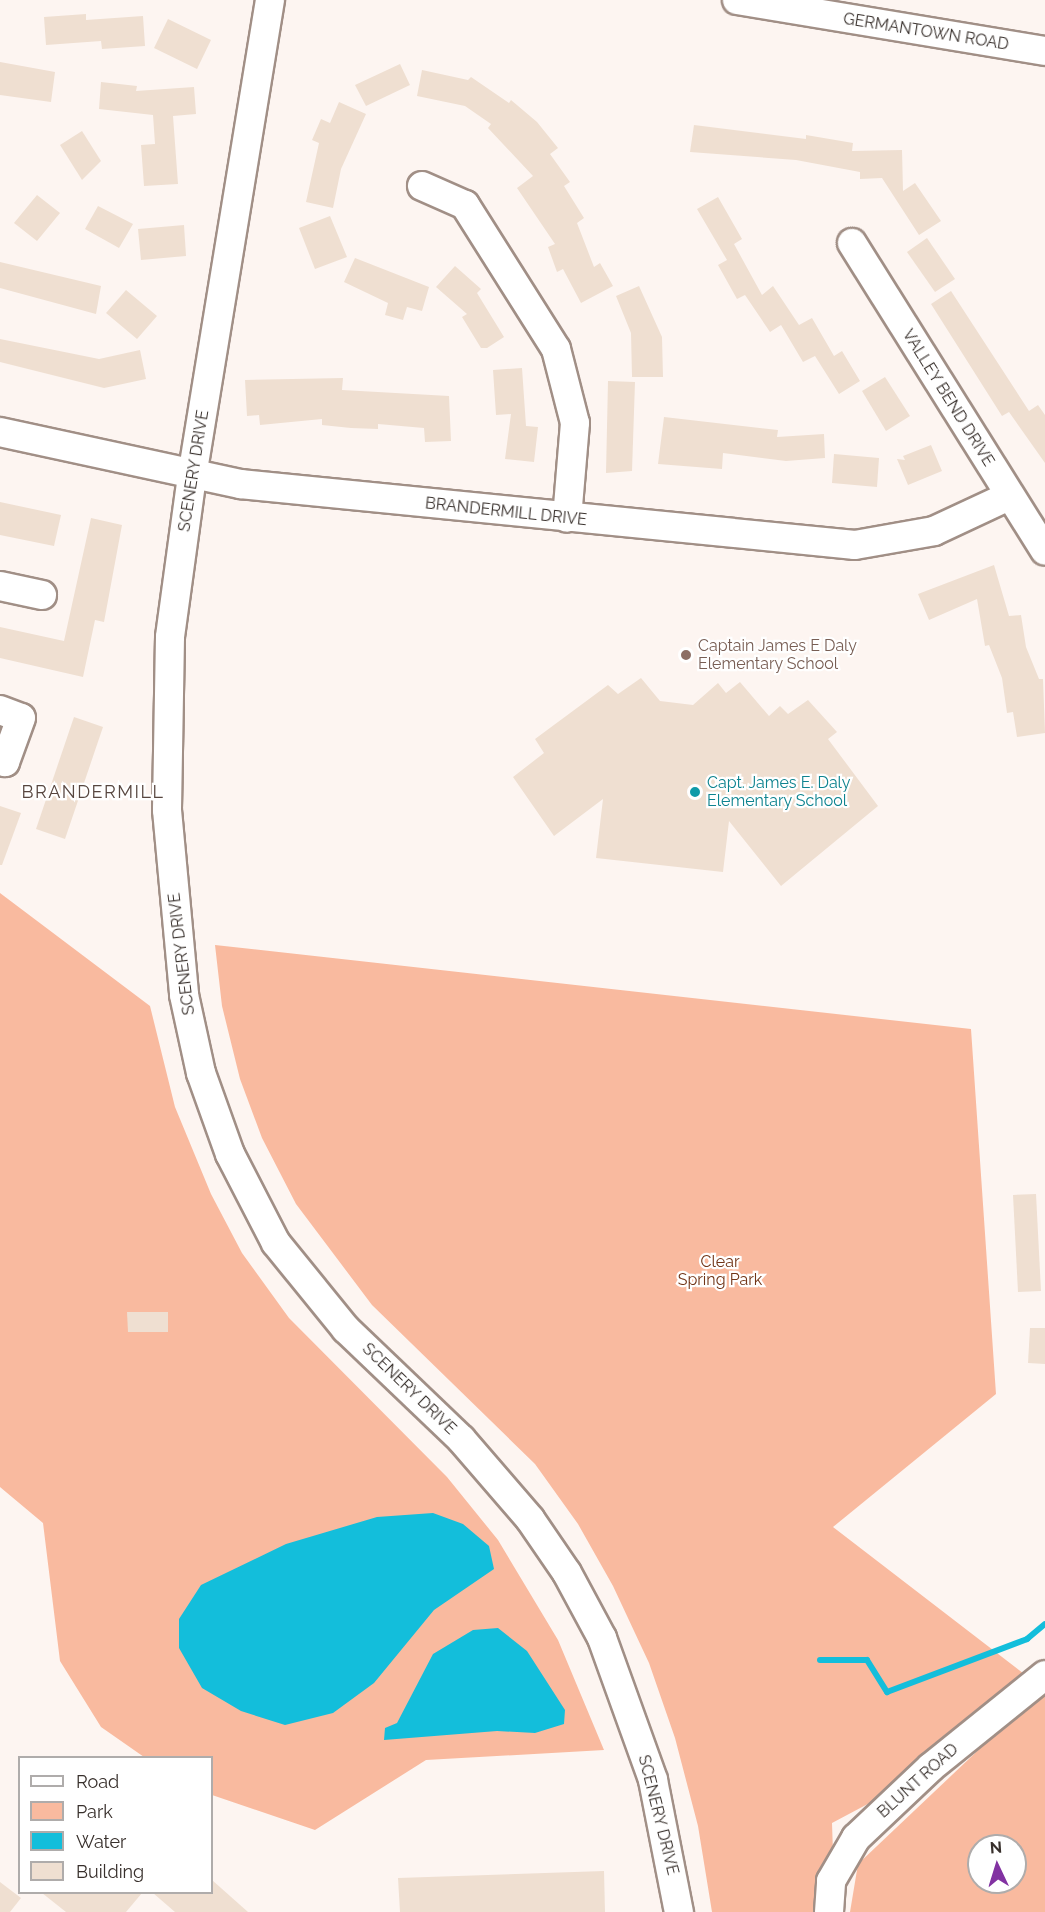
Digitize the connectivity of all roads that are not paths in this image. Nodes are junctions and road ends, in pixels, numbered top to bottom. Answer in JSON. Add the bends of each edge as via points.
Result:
{"nodes":[{"id":1,"x":270,"y":0,"type":"edge"},
{"id":2,"x":737,"y":0,"type":"edge"},
{"id":3,"x":1045,"y":51,"type":"edge"},
{"id":4,"x":422,"y":186,"type":"dead end"},
{"id":5,"x":852,"y":243,"type":"dead end"},
{"id":6,"x":0,"y":432,"type":"edge"},
{"id":7,"x":192,"y":476,"type":"junction"},
{"id":8,"x":1009,"y":496,"type":"junction"},
{"id":9,"x":567,"y":518,"type":"junction"},
{"id":10,"x":1045,"y":551,"type":"edge"},
{"id":11,"x":0,"y":585,"type":"edge"},
{"id":12,"x":42,"y":595,"type":"dead end"},
{"id":13,"x":0,"y":710,"type":"edge"},
{"id":14,"x":0,"y":760,"type":"edge"},
{"id":15,"x":1045,"y":1675,"type":"edge"},
{"id":16,"x":679,"y":1912,"type":"edge"},
{"id":17,"x":829,"y":1912,"type":"edge"}],
"edges":[{"from":1,"to":7,"type":"street","name":"SCENERY DRIVE"},
{"from":2,"to":3,"type":"street","name":"GERMANTOWN ROAD"},
{"from":4,"to":9,"type":"street","via":[[465,205],[556,349],[575,423]]},
{"from":5,"to":8,"type":"street","name":"VALLEY BEND DRIVE"},
{"from":6,"to":7,"type":"street","name":"BRANDERMILL DRIVE"},
{"from":7,"to":9,"type":"street","name":"BRANDERMILL DRIVE"},
{"from":7,"to":16,"type":"street","name":"SCENERY DRIVE","via":[[171,638],[167,810],[184,995],[201,1073],[230,1154],[276,1243],[346,1329],[461,1439],[530,1519],[567,1573],[602,1638],[652,1780]]},
{"from":8,"to":9,"type":"street","name":"BRANDERMILL DRIVE","via":[[934,531],[855,545]]},
{"from":8,"to":10,"type":"street","name":"VALLEY BEND DRIVE"},
{"from":11,"to":12,"type":"street"},
{"from":13,"to":14,"type":"street","via":[[21,718],[5,762]]},
{"from":15,"to":17,"type":"street","name":"BLUNT ROAD","via":[[931,1767],[856,1838],[831,1881]]}]}
